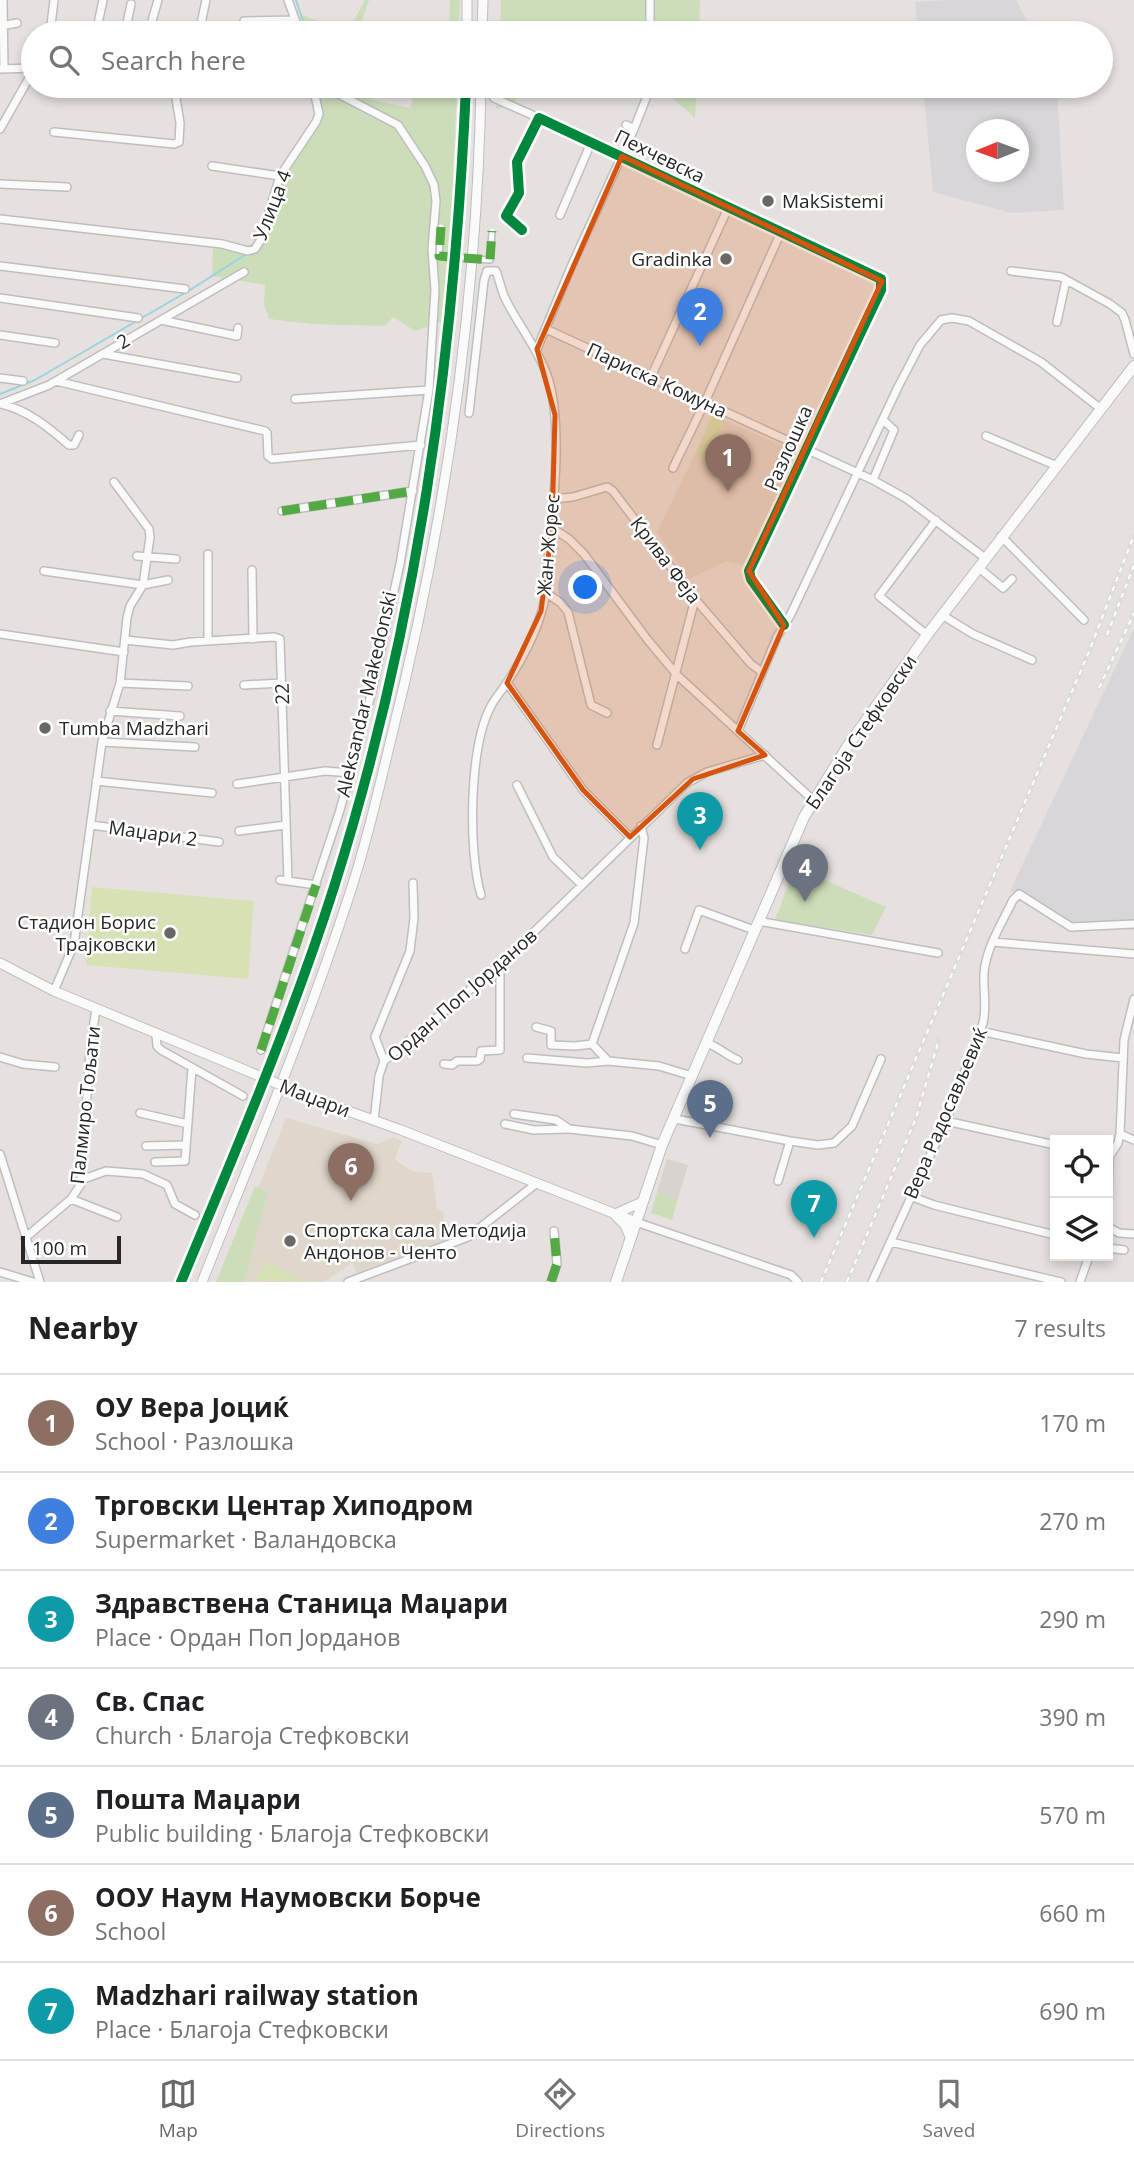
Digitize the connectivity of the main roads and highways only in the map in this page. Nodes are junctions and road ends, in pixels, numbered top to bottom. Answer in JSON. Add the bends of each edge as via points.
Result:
{"nodes":[{"id":1,"x":1134,"y":366,"type":"edge"},
{"id":2,"x":617,"y":1282,"type":"edge"}],
"edges":[{"from":1,"to":2,"type":"main road","name":"Благоја Стефковски","via":[[927,635],[813,800],[662,1144]]}]}
